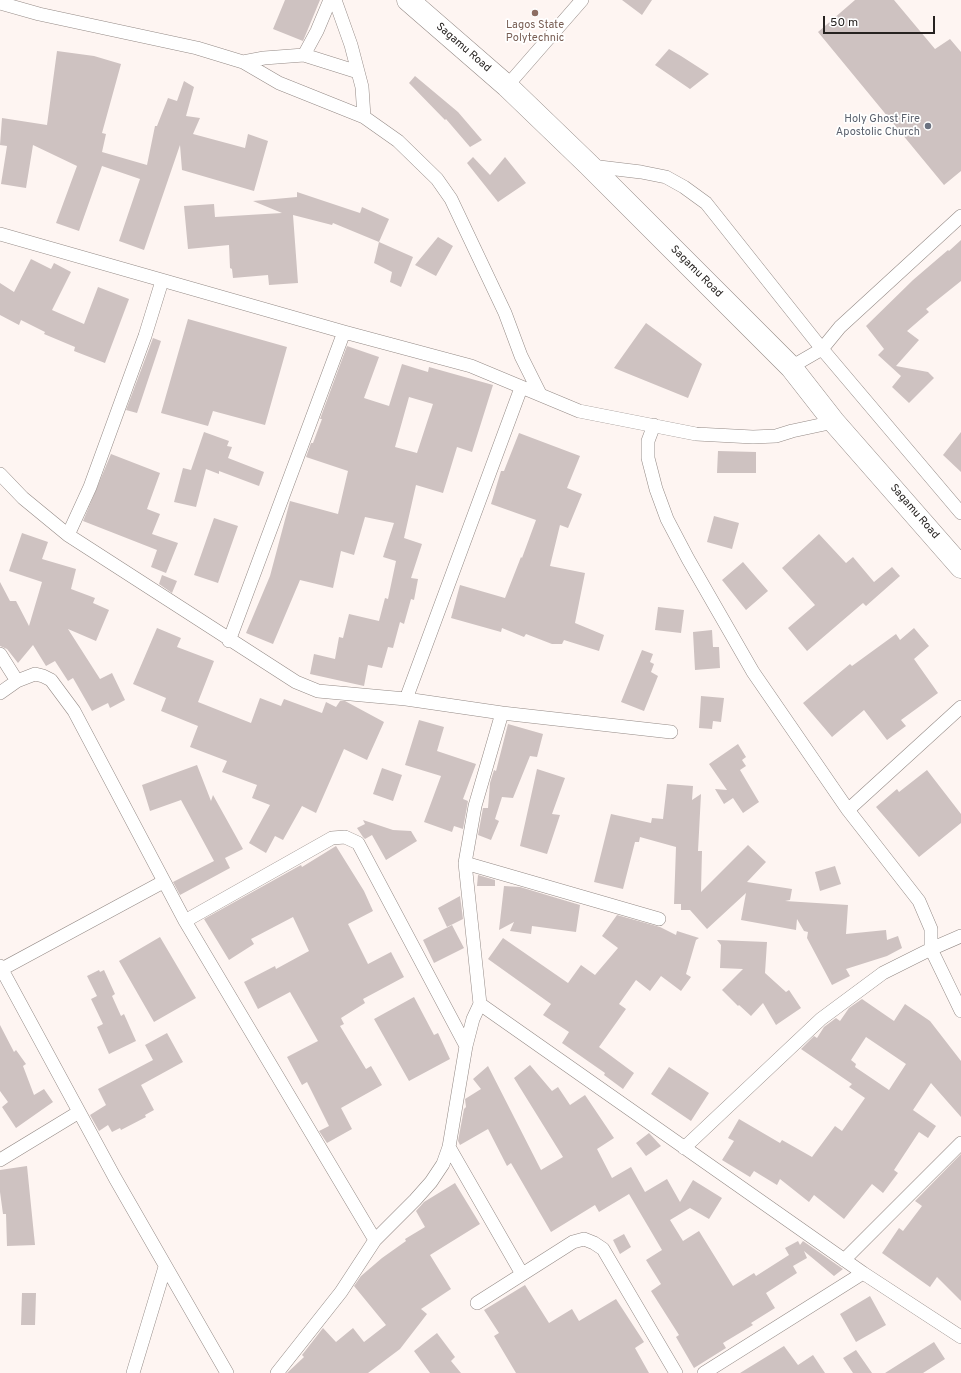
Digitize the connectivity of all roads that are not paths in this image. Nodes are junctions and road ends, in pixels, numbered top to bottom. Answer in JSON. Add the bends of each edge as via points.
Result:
{"nodes":[{"id":1,"x":330,"y":0,"type":"edge"},
{"id":2,"x":335,"y":0,"type":"edge"},
{"id":3,"x":408,"y":0,"type":"edge"},
{"id":4,"x":582,"y":0,"type":"edge"},
{"id":5,"x":0,"y":3,"type":"edge"},
{"id":6,"x":304,"y":55,"type":"junction"},
{"id":7,"x":243,"y":62,"type":"junction"},
{"id":8,"x":358,"y":72,"type":"junction"},
{"id":9,"x":507,"y":86,"type":"junction"},
{"id":10,"x":364,"y":117,"type":"junction"},
{"id":11,"x":589,"y":165,"type":"junction"},
{"id":12,"x":961,"y":216,"type":"edge"},
{"id":13,"x":0,"y":234,"type":"edge"},
{"id":14,"x":162,"y":281,"type":"junction"},
{"id":15,"x":344,"y":332,"type":"junction"},
{"id":16,"x":822,"y":349,"type":"junction"},
{"id":17,"x":791,"y":367,"type":"junction"},
{"id":18,"x":521,"y":388,"type":"junction"},
{"id":19,"x":540,"y":394,"type":"junction"},
{"id":20,"x":834,"y":422,"type":"junction"},
{"id":21,"x":654,"y":425,"type":"junction"},
{"id":22,"x":0,"y":474,"type":"edge"},
{"id":23,"x":961,"y":512,"type":"edge"},
{"id":24,"x":68,"y":535,"type":"junction"},
{"id":25,"x":961,"y":567,"type":"edge"},
{"id":26,"x":229,"y":641,"type":"junction"},
{"id":27,"x":0,"y":654,"type":"edge"},
{"id":28,"x":16,"y":681,"type":"junction"},
{"id":29,"x":0,"y":693,"type":"edge"},
{"id":30,"x":406,"y":699,"type":"junction"},
{"id":31,"x":961,"y":707,"type":"edge"},
{"id":32,"x":502,"y":713,"type":"junction"},
{"id":33,"x":671,"y":732,"type":"dead end"},
{"id":34,"x":848,"y":810,"type":"junction"},
{"id":35,"x":465,"y":862,"type":"junction"},
{"id":36,"x":163,"y":882,"type":"junction"},
{"id":37,"x":659,"y":919,"type":"dead end"},
{"id":38,"x":185,"y":921,"type":"junction"},
{"id":39,"x":961,"y":936,"type":"edge"},
{"id":40,"x":931,"y":949,"type":"junction"},
{"id":41,"x":1,"y":967,"type":"edge"},
{"id":42,"x":480,"y":1004,"type":"junction"},
{"id":43,"x":961,"y":1011,"type":"edge"},
{"id":44,"x":466,"y":1046,"type":"junction"},
{"id":45,"x":79,"y":1112,"type":"junction"},
{"id":46,"x":961,"y":1143,"type":"edge"},
{"id":47,"x":449,"y":1146,"type":"junction"},
{"id":48,"x":684,"y":1148,"type":"junction"},
{"id":49,"x":0,"y":1160,"type":"edge"},
{"id":50,"x":375,"y":1240,"type":"junction"},
{"id":51,"x":844,"y":1260,"type":"junction"},
{"id":52,"x":165,"y":1267,"type":"junction"},
{"id":53,"x":863,"y":1273,"type":"junction"},
{"id":54,"x":522,"y":1274,"type":"junction"},
{"id":55,"x":477,"y":1303,"type":"dead end"},
{"id":56,"x":961,"y":1337,"type":"edge"},
{"id":57,"x":133,"y":1373,"type":"edge"},
{"id":58,"x":227,"y":1373,"type":"edge"},
{"id":59,"x":278,"y":1373,"type":"edge"},
{"id":60,"x":676,"y":1373,"type":"edge"},
{"id":61,"x":704,"y":1373,"type":"edge"}],
"edges":[{"from":1,"to":6,"type":"street"},
{"from":2,"to":8,"type":"street"},
{"from":3,"to":9,"type":"highway","name":"Sagamu Road"},
{"from":4,"to":9,"type":"street"},
{"from":5,"to":7,"type":"street","via":[[39,14],[197,48]]},
{"from":6,"to":7,"type":"street"},
{"from":6,"to":8,"type":"street"},
{"from":7,"to":10,"type":"street","via":[[279,83]]},
{"from":8,"to":10,"type":"street"},
{"from":9,"to":11,"type":"highway","name":"Sagamu Road"},
{"from":10,"to":19,"type":"street","via":[[412,154],[437,179],[451,199]]},
{"from":11,"to":16,"type":"street","via":[[666,177],[706,203]]},
{"from":11,"to":17,"type":"highway","name":"Sagamu Road"},
{"from":12,"to":16,"type":"street","via":[[840,327]]},
{"from":13,"to":14,"type":"street"},
{"from":14,"to":15,"type":"street"},
{"from":14,"to":24,"type":"street","via":[[145,336],[90,487]]},
{"from":15,"to":18,"type":"street","via":[[471,366]]},
{"from":15,"to":26,"type":"street"},
{"from":16,"to":17,"type":"street"},
{"from":16,"to":23,"type":"street"},
{"from":17,"to":20,"type":"highway","name":"Sagamu Road"},
{"from":18,"to":19,"type":"street"},
{"from":18,"to":30,"type":"street"},
{"from":19,"to":21,"type":"street","via":[[579,411]]},
{"from":20,"to":21,"type":"street","via":[[776,436],[753,437],[696,434]]},
{"from":20,"to":25,"type":"highway","name":"Sagamu Road"},
{"from":21,"to":34,"type":"street","via":[[648,441],[648,458],[667,519],[753,672]]},
{"from":22,"to":24,"type":"street","via":[[23,498]]},
{"from":24,"to":26,"type":"street"},
{"from":26,"to":30,"type":"street","via":[[296,682],[318,691]]},
{"from":27,"to":28,"type":"street"},
{"from":28,"to":29,"type":"street"},
{"from":28,"to":36,"type":"street","via":[[35,674],[52,680],[74,711]]},
{"from":30,"to":32,"type":"street"},
{"from":31,"to":34,"type":"street"},
{"from":32,"to":33,"type":"street"},
{"from":32,"to":35,"type":"street","via":[[475,806]]},
{"from":34,"to":40,"type":"street","via":[[919,901],[931,929]]},
{"from":35,"to":37,"type":"street"},
{"from":35,"to":42,"type":"street"},
{"from":36,"to":38,"type":"street"},
{"from":36,"to":41,"type":"street"},
{"from":38,"to":44,"type":"street","via":[[332,838],[345,837],[358,843]]},
{"from":38,"to":50,"type":"street"},
{"from":39,"to":40,"type":"street"},
{"from":40,"to":43,"type":"street"},
{"from":40,"to":48,"type":"street","via":[[883,973],[821,1019]]},
{"from":41,"to":45,"type":"street"},
{"from":42,"to":44,"type":"street"},
{"from":42,"to":48,"type":"street"},
{"from":44,"to":47,"type":"street"},
{"from":45,"to":49,"type":"street"},
{"from":45,"to":52,"type":"street"},
{"from":46,"to":51,"type":"street"},
{"from":47,"to":50,"type":"street","via":[[443,1164],[431,1182]]},
{"from":47,"to":54,"type":"street"},
{"from":48,"to":51,"type":"street"},
{"from":50,"to":59,"type":"street","via":[[341,1292]]},
{"from":51,"to":53,"type":"street"},
{"from":52,"to":57,"type":"street"},
{"from":52,"to":58,"type":"street"},
{"from":53,"to":56,"type":"street"},
{"from":53,"to":61,"type":"street"},
{"from":54,"to":55,"type":"street"},
{"from":54,"to":60,"type":"street","via":[[573,1242],[584,1239],[594,1243],[603,1249]]}]}
